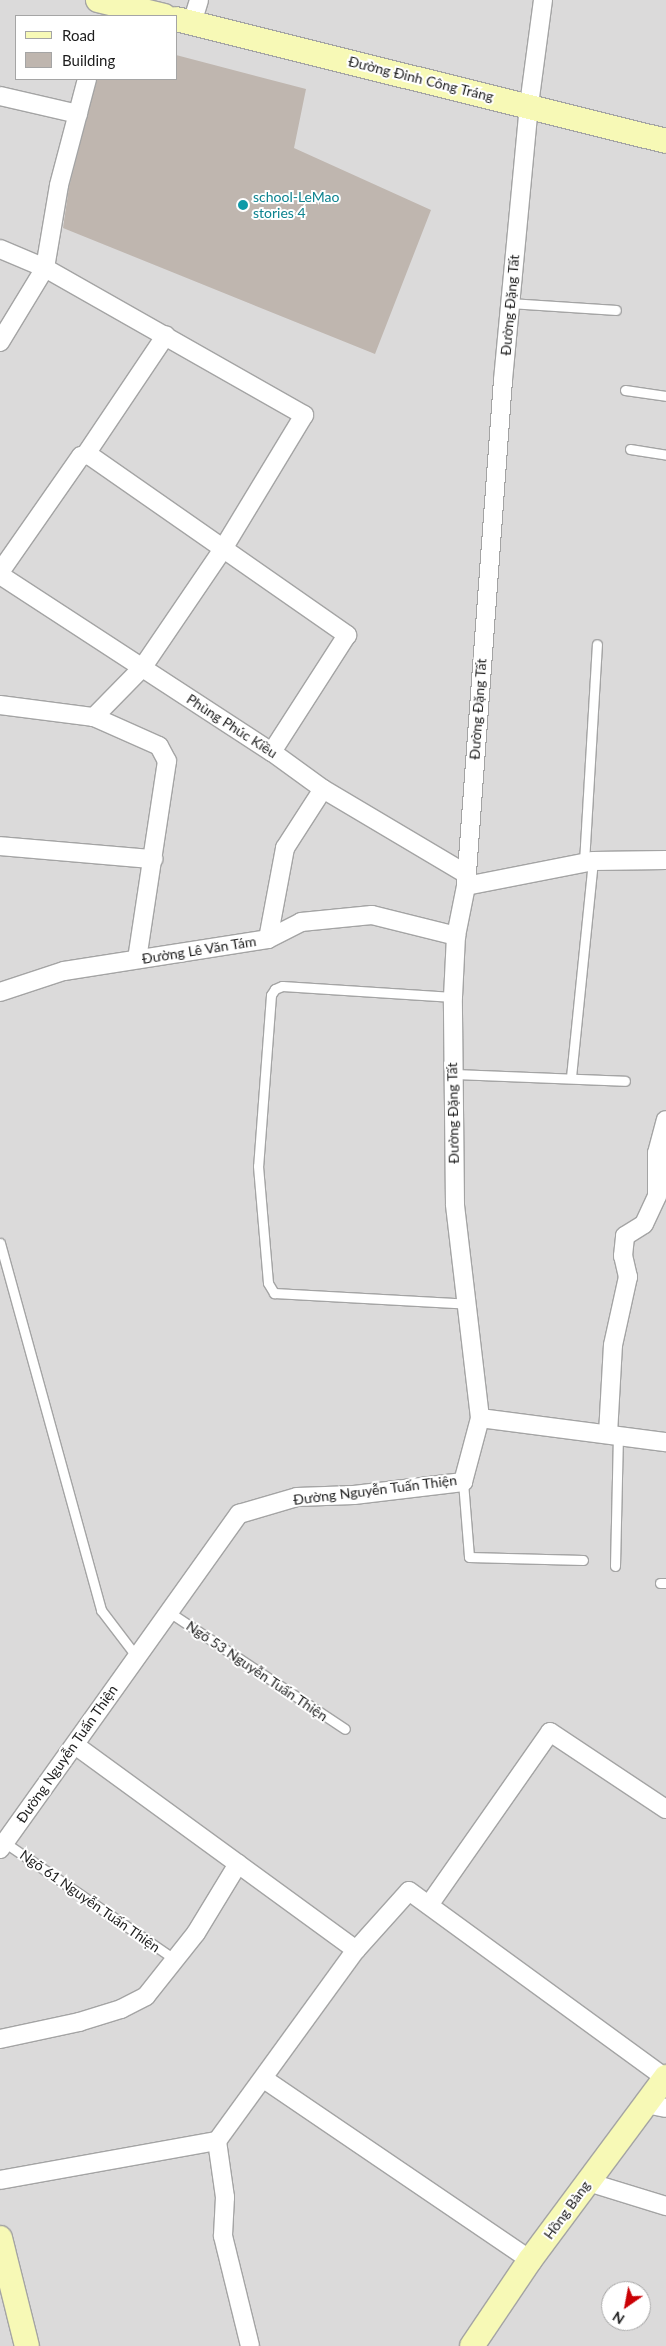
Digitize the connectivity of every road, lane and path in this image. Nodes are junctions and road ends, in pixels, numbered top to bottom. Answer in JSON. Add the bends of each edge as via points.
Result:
{"nodes":[{"id":1,"x":199,"y":0,"type":"edge"},
{"id":2,"x":543,"y":0,"type":"edge"},
{"id":3,"x":103,"y":6,"type":"edge"},
{"id":4,"x":158,"y":15,"type":"edge"},
{"id":5,"x":184,"y":21,"type":"edge"},
{"id":6,"x":87,"y":80,"type":"edge"},
{"id":7,"x":0,"y":96,"type":"edge"},
{"id":8,"x":529,"y":105,"type":"junction"},
{"id":9,"x":78,"y":114,"type":"junction"},
{"id":10,"x":666,"y":141,"type":"edge"},
{"id":11,"x":0,"y":249,"type":"edge"},
{"id":12,"x":45,"y":268,"type":"junction"},
{"id":13,"x":510,"y":303,"type":"junction"},
{"id":14,"x":616,"y":310,"type":"dead end"},
{"id":15,"x":6,"y":322,"type":"edge"},
{"id":16,"x":166,"y":335,"type":"junction"},
{"id":17,"x":0,"y":342,"type":"edge"},
{"id":18,"x":625,"y":390,"type":"dead end"},
{"id":19,"x":666,"y":396,"type":"edge"},
{"id":20,"x":630,"y":449,"type":"dead end"},
{"id":21,"x":86,"y":454,"type":"junction"},
{"id":22,"x":666,"y":455,"type":"edge"},
{"id":23,"x":223,"y":549,"type":"junction"},
{"id":24,"x":0,"y":573,"type":"edge"},
{"id":25,"x":597,"y":644,"type":"dead end"},
{"id":26,"x":142,"y":668,"type":"junction"},
{"id":27,"x":0,"y":705,"type":"edge"},
{"id":28,"x":94,"y":717,"type":"junction"},
{"id":29,"x":272,"y":752,"type":"junction"},
{"id":30,"x":323,"y":789,"type":"junction"},
{"id":31,"x":0,"y":846,"type":"edge"},
{"id":32,"x":153,"y":859,"type":"junction"},
{"id":33,"x":666,"y":860,"type":"edge"},
{"id":34,"x":588,"y":861,"type":"junction"},
{"id":35,"x":466,"y":880,"type":"junction"},
{"id":36,"x":456,"y":936,"type":"junction"},
{"id":37,"x":268,"y":939,"type":"junction"},
{"id":38,"x":137,"y":959,"type":"junction"},
{"id":39,"x":0,"y":992,"type":"edge"},
{"id":40,"x":453,"y":997,"type":"junction"},
{"id":41,"x":452,"y":1074,"type":"junction"},
{"id":42,"x":571,"y":1077,"type":"junction"},
{"id":43,"x":625,"y":1081,"type":"dead end"},
{"id":44,"x":666,"y":1120,"type":"edge"},
{"id":45,"x":0,"y":1243,"type":"edge"},
{"id":46,"x":468,"y":1304,"type":"junction"},
{"id":47,"x":480,"y":1418,"type":"junction"},
{"id":48,"x":613,"y":1435,"type":"junction"},
{"id":49,"x":666,"y":1442,"type":"edge"},
{"id":50,"x":463,"y":1482,"type":"junction"},
{"id":51,"x":583,"y":1560,"type":"dead end"},
{"id":52,"x":615,"y":1566,"type":"dead end"},
{"id":53,"x":169,"y":1612,"type":"junction"},
{"id":54,"x":136,"y":1656,"type":"junction"},
{"id":55,"x":345,"y":1730,"type":"dead end"},
{"id":56,"x":75,"y":1745,"type":"junction"},
{"id":57,"x":666,"y":1809,"type":"edge"},
{"id":58,"x":2,"y":1845,"type":"edge"},
{"id":59,"x":238,"y":1864,"type":"junction"},
{"id":60,"x":429,"y":1905,"type":"junction"},
{"id":61,"x":356,"y":1950,"type":"junction"},
{"id":62,"x":176,"y":1960,"type":"junction"},
{"id":63,"x":0,"y":2039,"type":"edge"},
{"id":64,"x":665,"y":2078,"type":"edge"},
{"id":65,"x":264,"y":2079,"type":"junction"},
{"id":66,"x":656,"y":2106,"type":"edge"},
{"id":67,"x":217,"y":2141,"type":"junction"},
{"id":68,"x":0,"y":2180,"type":"edge"},
{"id":69,"x":588,"y":2182,"type":"junction"},
{"id":70,"x":666,"y":2206,"type":"edge"},
{"id":71,"x":0,"y":2238,"type":"edge"},
{"id":72,"x":530,"y":2260,"type":"junction"},
{"id":73,"x":27,"y":2346,"type":"edge"},
{"id":74,"x":250,"y":2346,"type":"edge"},
{"id":75,"x":472,"y":2346,"type":"edge"}],
"edges":[{"from":1,"to":5,"type":"street"},
{"from":2,"to":8,"type":"street","name":"Đường Đặng Tất"},
{"from":3,"to":4,"type":"street"},
{"from":5,"to":8,"type":"street","name":"Đường Đinh Công Tráng"},
{"from":6,"to":9,"type":"street"},
{"from":7,"to":9,"type":"street"},
{"from":8,"to":10,"type":"street","name":"Đường Đinh Công Tráng"},
{"from":8,"to":13,"type":"street","name":"Đường Đặng Tất"},
{"from":9,"to":12,"type":"street","via":[[59,185]]},
{"from":11,"to":12,"type":"street"},
{"from":12,"to":15,"type":"street"},
{"from":12,"to":16,"type":"street"},
{"from":13,"to":14,"type":"lane"},
{"from":13,"to":35,"type":"street","name":"Đường Đặng Tất"},
{"from":15,"to":17,"type":"street"},
{"from":16,"to":21,"type":"street"},
{"from":16,"to":23,"type":"street","via":[[304,415]]},
{"from":18,"to":19,"type":"lane"},
{"from":20,"to":22,"type":"lane"},
{"from":21,"to":23,"type":"street"},
{"from":21,"to":24,"type":"street"},
{"from":23,"to":26,"type":"street"},
{"from":23,"to":29,"type":"street","via":[[347,635]]},
{"from":24,"to":26,"type":"street","name":"Phùng Phúc Kiều"},
{"from":25,"to":34,"type":"lane"},
{"from":26,"to":28,"type":"street"},
{"from":26,"to":29,"type":"street","name":"Phùng Phúc Kiều"},
{"from":27,"to":28,"type":"street"},
{"from":28,"to":32,"type":"street","via":[[160,746],[168,761]]},
{"from":29,"to":30,"type":"street","name":"Phùng Phúc Kiều"},
{"from":30,"to":35,"type":"street","name":"Phùng Phúc Kiều"},
{"from":30,"to":37,"type":"street","via":[[285,848]]},
{"from":31,"to":32,"type":"street"},
{"from":32,"to":38,"type":"street"},
{"from":33,"to":34,"type":"street"},
{"from":34,"to":35,"type":"street"},
{"from":34,"to":42,"type":"lane"},
{"from":35,"to":36,"type":"street","name":"Đường Đặng Tất"},
{"from":36,"to":37,"type":"street","name":"Đường Lê Văn Tám","via":[[372,915],[301,922]]},
{"from":36,"to":40,"type":"street","name":"Đường Đặng Tất"},
{"from":37,"to":38,"type":"street","name":"Đường Lê Văn Tám"},
{"from":38,"to":39,"type":"street","name":"Đường Lê Văn Tám","via":[[64,971]]},
{"from":40,"to":41,"type":"street","name":"Đường Đặng Tất"},
{"from":40,"to":46,"type":"lane","via":[[282,986],[275,989],[271,995],[258,1166],[268,1283],[274,1293],[280,1296]]},
{"from":41,"to":42,"type":"lane"},
{"from":41,"to":46,"type":"street","name":"Đường Đặng Tất","via":[[455,1204]]},
{"from":42,"to":43,"type":"lane"},
{"from":44,"to":48,"type":"street","via":[[657,1153],[656,1196],[644,1224],[625,1236],[623,1256],[628,1276],[613,1345]]},
{"from":45,"to":54,"type":"lane","via":[[101,1610]]},
{"from":46,"to":47,"type":"street","name":"Đường Đặng Tất"},
{"from":47,"to":48,"type":"street"},
{"from":47,"to":50,"type":"street","name":"Đường Nguyễn Tuấn Thiện"},
{"from":48,"to":49,"type":"street"},
{"from":48,"to":52,"type":"lane"},
{"from":50,"to":51,"type":"lane","via":[[469,1557]]},
{"from":50,"to":53,"type":"street","name":"Đường Nguyễn Tuấn Thiện","via":[[297,1498],[239,1514]]},
{"from":53,"to":54,"type":"street","name":"Đường Nguyễn Tuấn Thiện"},
{"from":53,"to":55,"type":"lane","name":"Ngõ 53 Nguyễn Tuấn Thiện"},
{"from":54,"to":56,"type":"street","name":"Đường Nguyễn Tuấn Thiện"},
{"from":56,"to":58,"type":"street","name":"Đường Nguyễn Tuấn Thiện"},
{"from":56,"to":59,"type":"street"},
{"from":57,"to":60,"type":"street","via":[[550,1732]]},
{"from":58,"to":62,"type":"lane","name":"Ngõ 61 Nguyễn Tuấn Thiện"},
{"from":59,"to":61,"type":"street"},
{"from":59,"to":62,"type":"street"},
{"from":60,"to":61,"type":"street","via":[[410,1891]]},
{"from":60,"to":64,"type":"street"},
{"from":61,"to":65,"type":"street"},
{"from":62,"to":63,"type":"street","via":[[146,1996],[121,2009]]},
{"from":64,"to":66,"type":"street","name":"Hồng Bàng"},
{"from":65,"to":67,"type":"street"},
{"from":65,"to":72,"type":"street"},
{"from":66,"to":69,"type":"street","name":"Hồng Bàng"},
{"from":67,"to":68,"type":"street"},
{"from":67,"to":74,"type":"street","via":[[225,2197],[223,2236]]},
{"from":69,"to":70,"type":"street"},
{"from":69,"to":72,"type":"street","name":"Hồng Bàng"},
{"from":71,"to":73,"type":"street"},
{"from":72,"to":75,"type":"street","name":"Hồng Bàng"}]}
